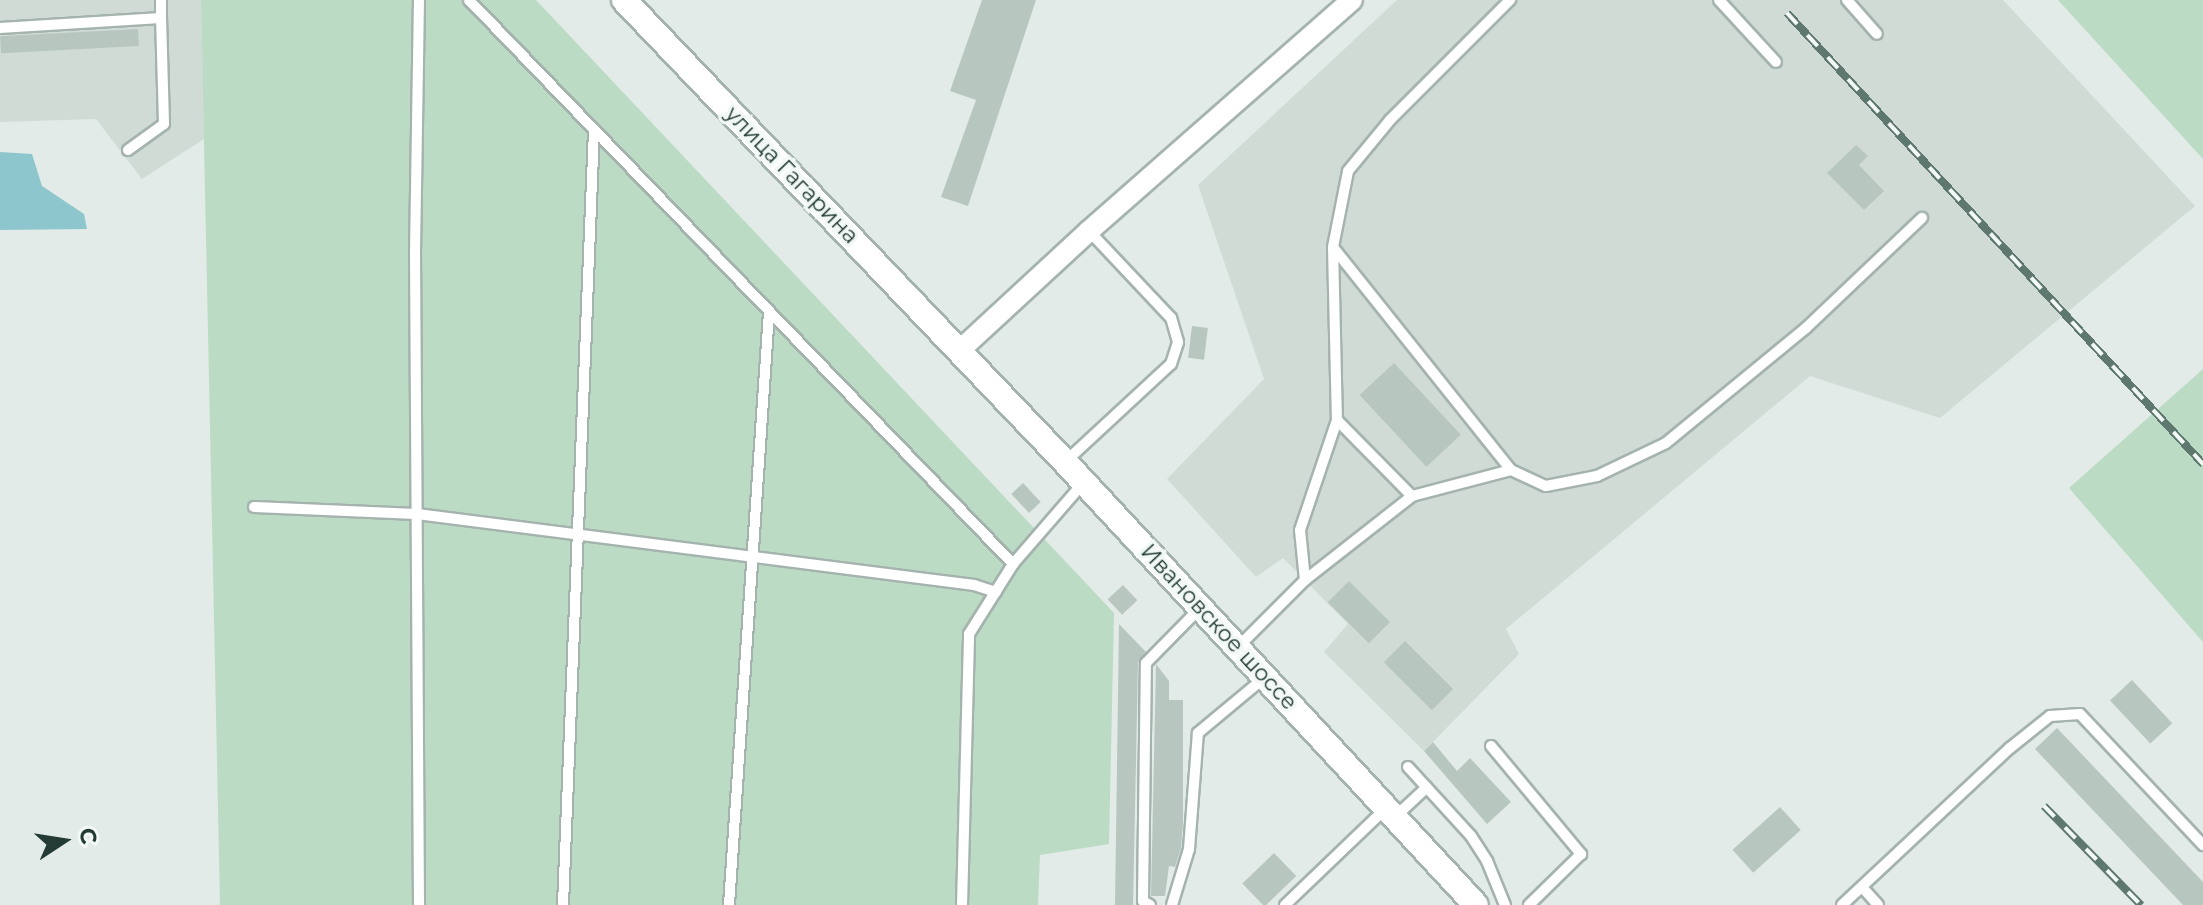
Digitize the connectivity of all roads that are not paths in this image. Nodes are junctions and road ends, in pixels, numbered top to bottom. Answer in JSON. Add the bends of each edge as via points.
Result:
{"nodes":[{"id":1,"x":161,"y":0,"type":"edge"},
{"id":2,"x":419,"y":0,"type":"edge"},
{"id":3,"x":469,"y":0,"type":"edge"},
{"id":4,"x":624,"y":0,"type":"edge"},
{"id":5,"x":1352,"y":0,"type":"edge"},
{"id":6,"x":1510,"y":0,"type":"edge"},
{"id":7,"x":1719,"y":0,"type":"edge"},
{"id":8,"x":1847,"y":0,"type":"edge"},
{"id":9,"x":161,"y":18,"type":"junction"},
{"id":10,"x":0,"y":28,"type":"edge"},
{"id":11,"x":1877,"y":34,"type":"dead end"},
{"id":12,"x":1776,"y":62,"type":"dead end"},
{"id":13,"x":594,"y":130,"type":"junction"},
{"id":14,"x":128,"y":150,"type":"dead end"},
{"id":15,"x":1922,"y":218,"type":"dead end"},
{"id":16,"x":1089,"y":231,"type":"junction"},
{"id":17,"x":1333,"y":247,"type":"junction"},
{"id":18,"x":769,"y":312,"type":"junction"},
{"id":19,"x":959,"y":351,"type":"junction"},
{"id":20,"x":1337,"y":420,"type":"junction"},
{"id":21,"x":1065,"y":462,"type":"junction"},
{"id":22,"x":1511,"y":470,"type":"junction"},
{"id":23,"x":1084,"y":482,"type":"junction"},
{"id":24,"x":1412,"y":496,"type":"junction"},
{"id":25,"x":254,"y":507,"type":"dead end"},
{"id":26,"x":417,"y":514,"type":"junction"},
{"id":27,"x":578,"y":534,"type":"junction"},
{"id":28,"x":751,"y":556,"type":"junction"},
{"id":29,"x":1013,"y":564,"type":"junction"},
{"id":30,"x":1305,"y":580,"type":"junction"},
{"id":31,"x":996,"y":592,"type":"junction"},
{"id":32,"x":1201,"y":607,"type":"junction"},
{"id":33,"x":1238,"y":647,"type":"junction"},
{"id":34,"x":1266,"y":677,"type":"junction"},
{"id":35,"x":1491,"y":746,"type":"dead end"},
{"id":36,"x":1408,"y":767,"type":"dead end"},
{"id":37,"x":1427,"y":787,"type":"junction"},
{"id":38,"x":1391,"y":812,"type":"junction"},
{"id":39,"x":2203,"y":845,"type":"edge"},
{"id":40,"x":1862,"y":887,"type":"junction"},
{"id":41,"x":1474,"y":904,"type":"edge"},
{"id":42,"x":419,"y":905,"type":"edge"},
{"id":43,"x":563,"y":905,"type":"edge"},
{"id":44,"x":729,"y":905,"type":"edge"},
{"id":45,"x":962,"y":905,"type":"edge"},
{"id":46,"x":1150,"y":905,"type":"edge"},
{"id":47,"x":1172,"y":905,"type":"edge"},
{"id":48,"x":1285,"y":905,"type":"edge"},
{"id":49,"x":1505,"y":905,"type":"edge"},
{"id":50,"x":1529,"y":905,"type":"edge"},
{"id":51,"x":1842,"y":905,"type":"edge"},
{"id":52,"x":1878,"y":905,"type":"edge"}],
"edges":[{"from":1,"to":9,"type":"lane"},
{"from":2,"to":26,"type":"lane"},
{"from":3,"to":13,"type":"lane"},
{"from":4,"to":19,"type":"street","name":"улица Гагарина"},
{"from":5,"to":16,"type":"street"},
{"from":6,"to":17,"type":"lane","via":[[1390,120],[1348,171]]},
{"from":7,"to":12,"type":"lane"},
{"from":8,"to":11,"type":"lane"},
{"from":9,"to":10,"type":"lane"},
{"from":9,"to":14,"type":"lane","via":[[164,124]]},
{"from":13,"to":18,"type":"lane"},
{"from":13,"to":27,"type":"lane"},
{"from":15,"to":22,"type":"lane","via":[[1806,328],[1666,443],[1597,476],[1546,486]]},
{"from":16,"to":19,"type":"street"},
{"from":16,"to":21,"type":"lane","via":[[1171,318],[1178,342],[1171,364]]},
{"from":17,"to":20,"type":"lane"},
{"from":17,"to":22,"type":"lane"},
{"from":18,"to":28,"type":"lane"},
{"from":18,"to":29,"type":"lane"},
{"from":19,"to":21,"type":"street","name":"Ивановское шоссе"},
{"from":20,"to":24,"type":"lane"},
{"from":20,"to":30,"type":"lane","via":[[1300,530]]},
{"from":21,"to":23,"type":"street","name":"Ивановское шоссе"},
{"from":22,"to":24,"type":"lane"},
{"from":23,"to":29,"type":"lane"},
{"from":23,"to":32,"type":"street","name":"Ивановское шоссе"},
{"from":24,"to":30,"type":"lane"},
{"from":25,"to":26,"type":"lane"},
{"from":26,"to":27,"type":"lane"},
{"from":26,"to":42,"type":"lane"},
{"from":27,"to":28,"type":"lane"},
{"from":27,"to":43,"type":"lane"},
{"from":28,"to":31,"type":"lane"},
{"from":28,"to":44,"type":"lane"},
{"from":29,"to":31,"type":"lane"},
{"from":30,"to":33,"type":"lane"},
{"from":31,"to":45,"type":"lane","via":[[969,634]]},
{"from":32,"to":33,"type":"street","name":"Ивановское шоссе"},
{"from":32,"to":46,"type":"lane","via":[[1146,663],[1143,901]]},
{"from":33,"to":34,"type":"street","name":"Ивановское шоссе"},
{"from":34,"to":38,"type":"street","name":"Ивановское шоссе"},
{"from":34,"to":47,"type":"lane","via":[[1198,733],[1189,849]]},
{"from":35,"to":50,"type":"lane","via":[[1581,854]]},
{"from":36,"to":37,"type":"lane"},
{"from":37,"to":38,"type":"lane"},
{"from":37,"to":49,"type":"lane","via":[[1471,836]]},
{"from":38,"to":41,"type":"street","name":"Ивановское шоссе"},
{"from":38,"to":48,"type":"lane"},
{"from":39,"to":40,"type":"lane","via":[[2080,714],[2050,716]]},
{"from":40,"to":51,"type":"lane"},
{"from":40,"to":52,"type":"lane"}]}
